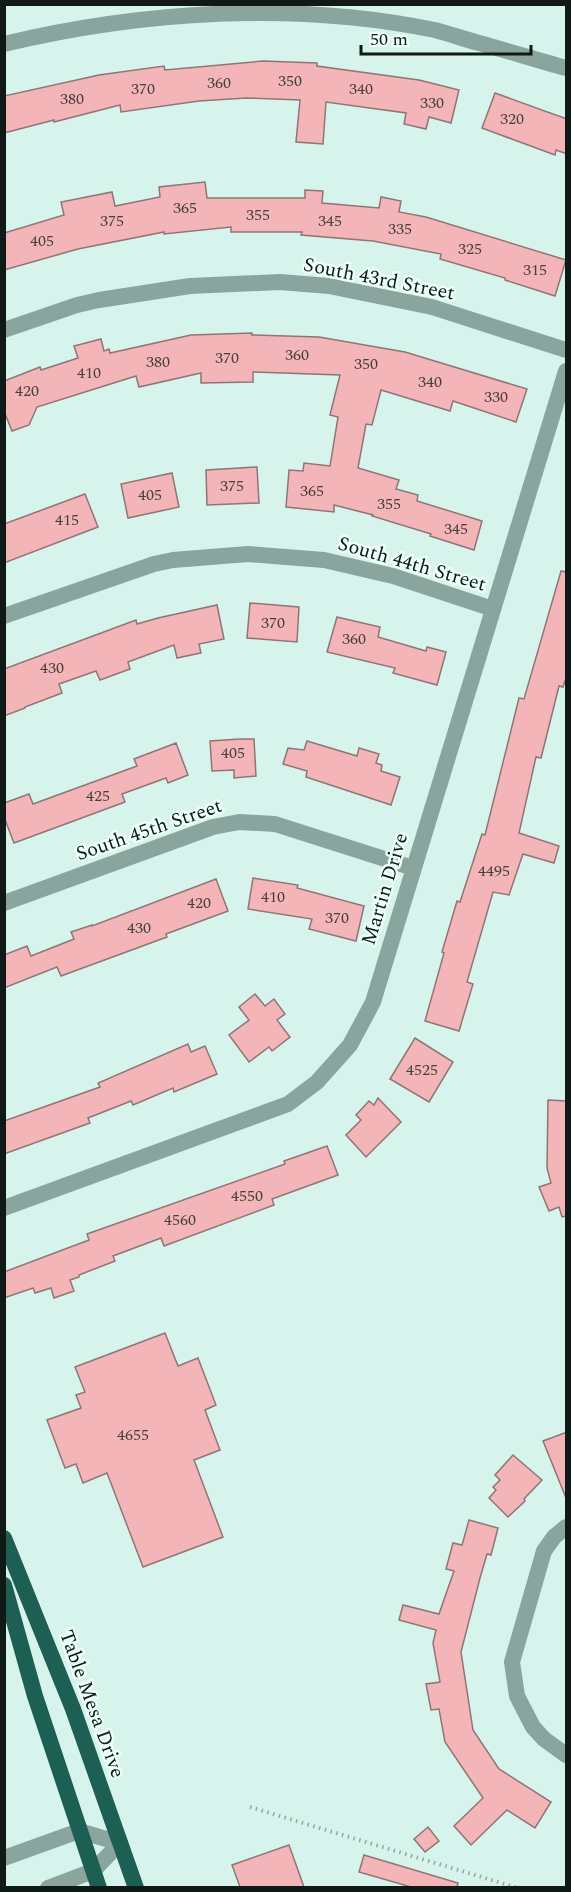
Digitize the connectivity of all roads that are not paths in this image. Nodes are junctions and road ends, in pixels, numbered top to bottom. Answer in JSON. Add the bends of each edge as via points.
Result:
{"nodes":[{"id":1,"x":4,"y":44,"type":"edge"},
{"id":2,"x":567,"y":68,"type":"edge"},
{"id":3,"x":4,"y":330,"type":"edge"},
{"id":4,"x":567,"y":350,"type":"edge"},
{"id":5,"x":567,"y":371,"type":"edge"},
{"id":6,"x":493,"y":609,"type":"junction"},
{"id":7,"x":4,"y":616,"type":"edge"},
{"id":8,"x":413,"y":867,"type":"junction"},
{"id":9,"x":4,"y":903,"type":"edge"},
{"id":10,"x":4,"y":1208,"type":"edge"},
{"id":11,"x":567,"y":1527,"type":"edge"},
{"id":12,"x":4,"y":1538,"type":"edge"},
{"id":13,"x":4,"y":1585,"type":"edge"},
{"id":14,"x":567,"y":1755,"type":"edge"},
{"id":15,"x":79,"y":1832,"type":"junction"},
{"id":16,"x":120,"y":1843,"type":"junction"},
{"id":17,"x":4,"y":1858,"type":"edge"},
{"id":18,"x":93,"y":1871,"type":"junction"},
{"id":19,"x":48,"y":1887,"type":"edge"},
{"id":20,"x":99,"y":1887,"type":"edge"},
{"id":21,"x":136,"y":1887,"type":"edge"}],
"edges":[{"from":1,"to":2,"type":"street","via":[[139,19],[236,13],[350,17],[435,30]]},
{"from":3,"to":4,"type":"street","name":"South 43rd Street","via":[[99,300],[190,286],[280,282],[329,286],[432,307]]},
{"from":5,"to":6,"type":"street","name":"Martin Drive"},
{"from":6,"to":7,"type":"street","name":"South 44th Street","via":[[393,576],[324,560],[248,554],[154,564]]},
{"from":6,"to":8,"type":"street","name":"Martin Drive"},
{"from":8,"to":9,"type":"street","name":"South 45th Street","via":[[274,824],[239,822],[213,827]]},
{"from":8,"to":10,"type":"street","name":"Martin Drive","via":[[373,1002],[350,1045],[317,1082],[288,1104]]},
{"from":11,"to":14,"type":"street","via":[[544,1551],[512,1662],[517,1696],[533,1727]]},
{"from":12,"to":16,"type":"highway","name":"Table Mesa Drive","via":[[73,1709]]},
{"from":13,"to":15,"type":"highway","via":[[34,1696]]},
{"from":15,"to":16,"type":"street"},
{"from":15,"to":17,"type":"street"},
{"from":15,"to":18,"type":"highway"},
{"from":16,"to":18,"type":"street"},
{"from":16,"to":21,"type":"highway","name":"Table Mesa Drive"},
{"from":18,"to":19,"type":"street"},
{"from":18,"to":20,"type":"highway"}]}
